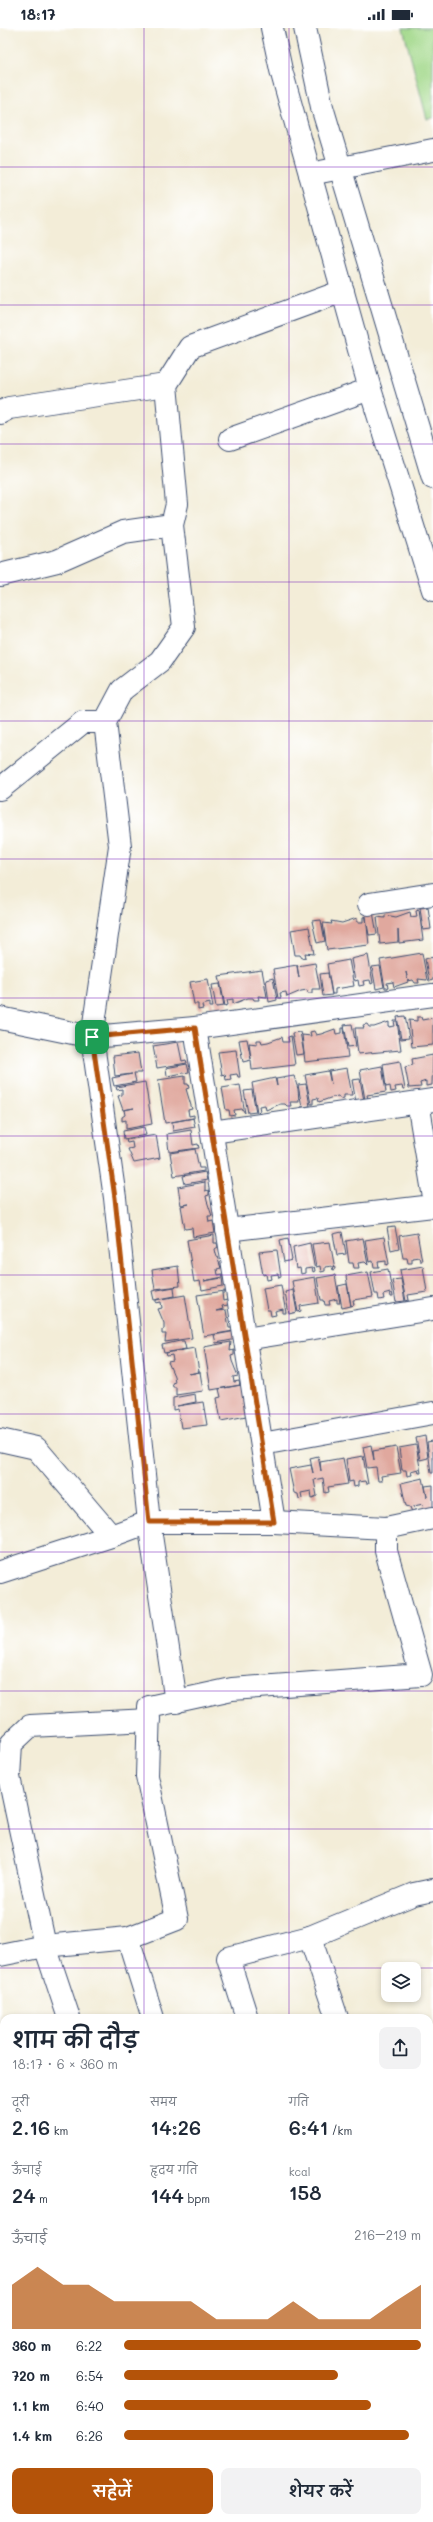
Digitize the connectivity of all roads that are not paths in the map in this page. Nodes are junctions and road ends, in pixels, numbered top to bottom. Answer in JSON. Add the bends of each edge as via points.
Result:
{"nodes":[{"id":1,"x":272,"y":28,"type":"edge"},
{"id":2,"x":304,"y":28,"type":"edge"},
{"id":3,"x":433,"y":150,"type":"edge"},
{"id":4,"x":340,"y":168,"type":"junction"},
{"id":5,"x":310,"y":174,"type":"junction"},
{"id":6,"x":342,"y":291,"type":"junction"},
{"id":7,"x":166,"y":385,"type":"junction"},
{"id":8,"x":370,"y":389,"type":"junction"},
{"id":9,"x":0,"y":413,"type":"edge"},
{"id":10,"x":230,"y":439,"type":"dead end"},
{"id":11,"x":433,"y":478,"type":"edge"},
{"id":12,"x":172,"y":525,"type":"junction"},
{"id":13,"x":0,"y":575,"type":"edge"},
{"id":14,"x":433,"y":590,"type":"edge"},
{"id":15,"x":105,"y":722,"type":"junction"},
{"id":16,"x":0,"y":789,"type":"edge"},
{"id":17,"x":433,"y":894,"type":"edge"},
{"id":18,"x":369,"y":904,"type":"dead end"},
{"id":19,"x":433,"y":995,"type":"edge"},
{"id":20,"x":0,"y":1018,"type":"edge"},
{"id":21,"x":195,"y":1028,"type":"junction"},
{"id":22,"x":92,"y":1037,"type":"junction"},
{"id":23,"x":425,"y":1101,"type":"edge"},
{"id":24,"x":212,"y":1132,"type":"junction"},
{"id":25,"x":433,"y":1192,"type":"edge"},
{"id":26,"x":433,"y":1206,"type":"edge"},
{"id":27,"x":227,"y":1230,"type":"junction"},
{"id":28,"x":433,"y":1308,"type":"edge"},
{"id":29,"x":245,"y":1339,"type":"junction"},
{"id":30,"x":433,"y":1413,"type":"edge"},
{"id":31,"x":0,"y":1440,"type":"edge"},
{"id":32,"x":262,"y":1444,"type":"junction"},
{"id":33,"x":433,"y":1518,"type":"edge"},
{"id":34,"x":149,"y":1522,"type":"junction"},
{"id":35,"x":274,"y":1522,"type":"junction"},
{"id":36,"x":386,"y":1528,"type":"junction"},
{"id":37,"x":111,"y":1536,"type":"junction"},
{"id":38,"x":0,"y":1572,"type":"edge"},
{"id":39,"x":176,"y":1702,"type":"junction"},
{"id":40,"x":149,"y":1720,"type":"junction"},
{"id":41,"x":433,"y":1890,"type":"edge"},
{"id":42,"x":310,"y":1937,"type":"junction"},
{"id":43,"x":128,"y":1938,"type":"junction"},
{"id":44,"x":45,"y":1946,"type":"junction"},
{"id":45,"x":0,"y":1955,"type":"edge"},
{"id":46,"x":68,"y":2014,"type":"edge"},
{"id":47,"x":152,"y":2014,"type":"edge"},
{"id":48,"x":246,"y":2014,"type":"edge"},
{"id":49,"x":336,"y":2014,"type":"edge"}],
"edges":[{"from":1,"to":5,"type":"street"},
{"from":2,"to":4,"type":"street","via":[[322,107]]},
{"from":3,"to":4,"type":"street"},
{"from":4,"to":5,"type":"street"},
{"from":4,"to":11,"type":"street"},
{"from":5,"to":6,"type":"street"},
{"from":6,"to":7,"type":"street","via":[[190,346]]},
{"from":6,"to":8,"type":"street"},
{"from":7,"to":9,"type":"street","via":[[9,408]]},
{"from":7,"to":12,"type":"street","via":[[177,504]]},
{"from":8,"to":10,"type":"street"},
{"from":8,"to":14,"type":"street"},
{"from":12,"to":13,"type":"street","via":[[123,532],[57,562]]},
{"from":12,"to":15,"type":"street","via":[[184,627],[160,661],[122,690]]},
{"from":15,"to":16,"type":"street","via":[[82,722]]},
{"from":15,"to":22,"type":"street","via":[[120,846]]},
{"from":17,"to":18,"type":"street"},
{"from":19,"to":21,"type":"street"},
{"from":20,"to":22,"type":"street"},
{"from":21,"to":22,"type":"street"},
{"from":21,"to":24,"type":"street"},
{"from":22,"to":34,"type":"street","via":[[115,1198]]},
{"from":23,"to":24,"type":"street"},
{"from":23,"to":25,"type":"street"},
{"from":24,"to":27,"type":"street"},
{"from":26,"to":27,"type":"street"},
{"from":27,"to":29,"type":"street"},
{"from":28,"to":29,"type":"street"},
{"from":29,"to":32,"type":"street"},
{"from":30,"to":32,"type":"street"},
{"from":31,"to":37,"type":"street","via":[[36,1448]]},
{"from":32,"to":35,"type":"street"},
{"from":33,"to":36,"type":"street"},
{"from":34,"to":35,"type":"street"},
{"from":34,"to":37,"type":"street"},
{"from":34,"to":39,"type":"street"},
{"from":35,"to":36,"type":"street"},
{"from":36,"to":39,"type":"street","via":[[386,1551],[421,1675],[232,1689]]},
{"from":37,"to":38,"type":"street"},
{"from":39,"to":40,"type":"street","via":[[150,1707]]},
{"from":40,"to":43,"type":"street","via":[[147,1776],[177,1919]]},
{"from":40,"to":44,"type":"street","via":[[30,1726],[11,1744],[10,1777]]},
{"from":41,"to":42,"type":"street","via":[[414,1894]]},
{"from":42,"to":48,"type":"street","via":[[228,1958]]},
{"from":42,"to":49,"type":"street"},
{"from":43,"to":44,"type":"street"},
{"from":43,"to":47,"type":"street"},
{"from":44,"to":45,"type":"street"},
{"from":44,"to":46,"type":"street"}]}
